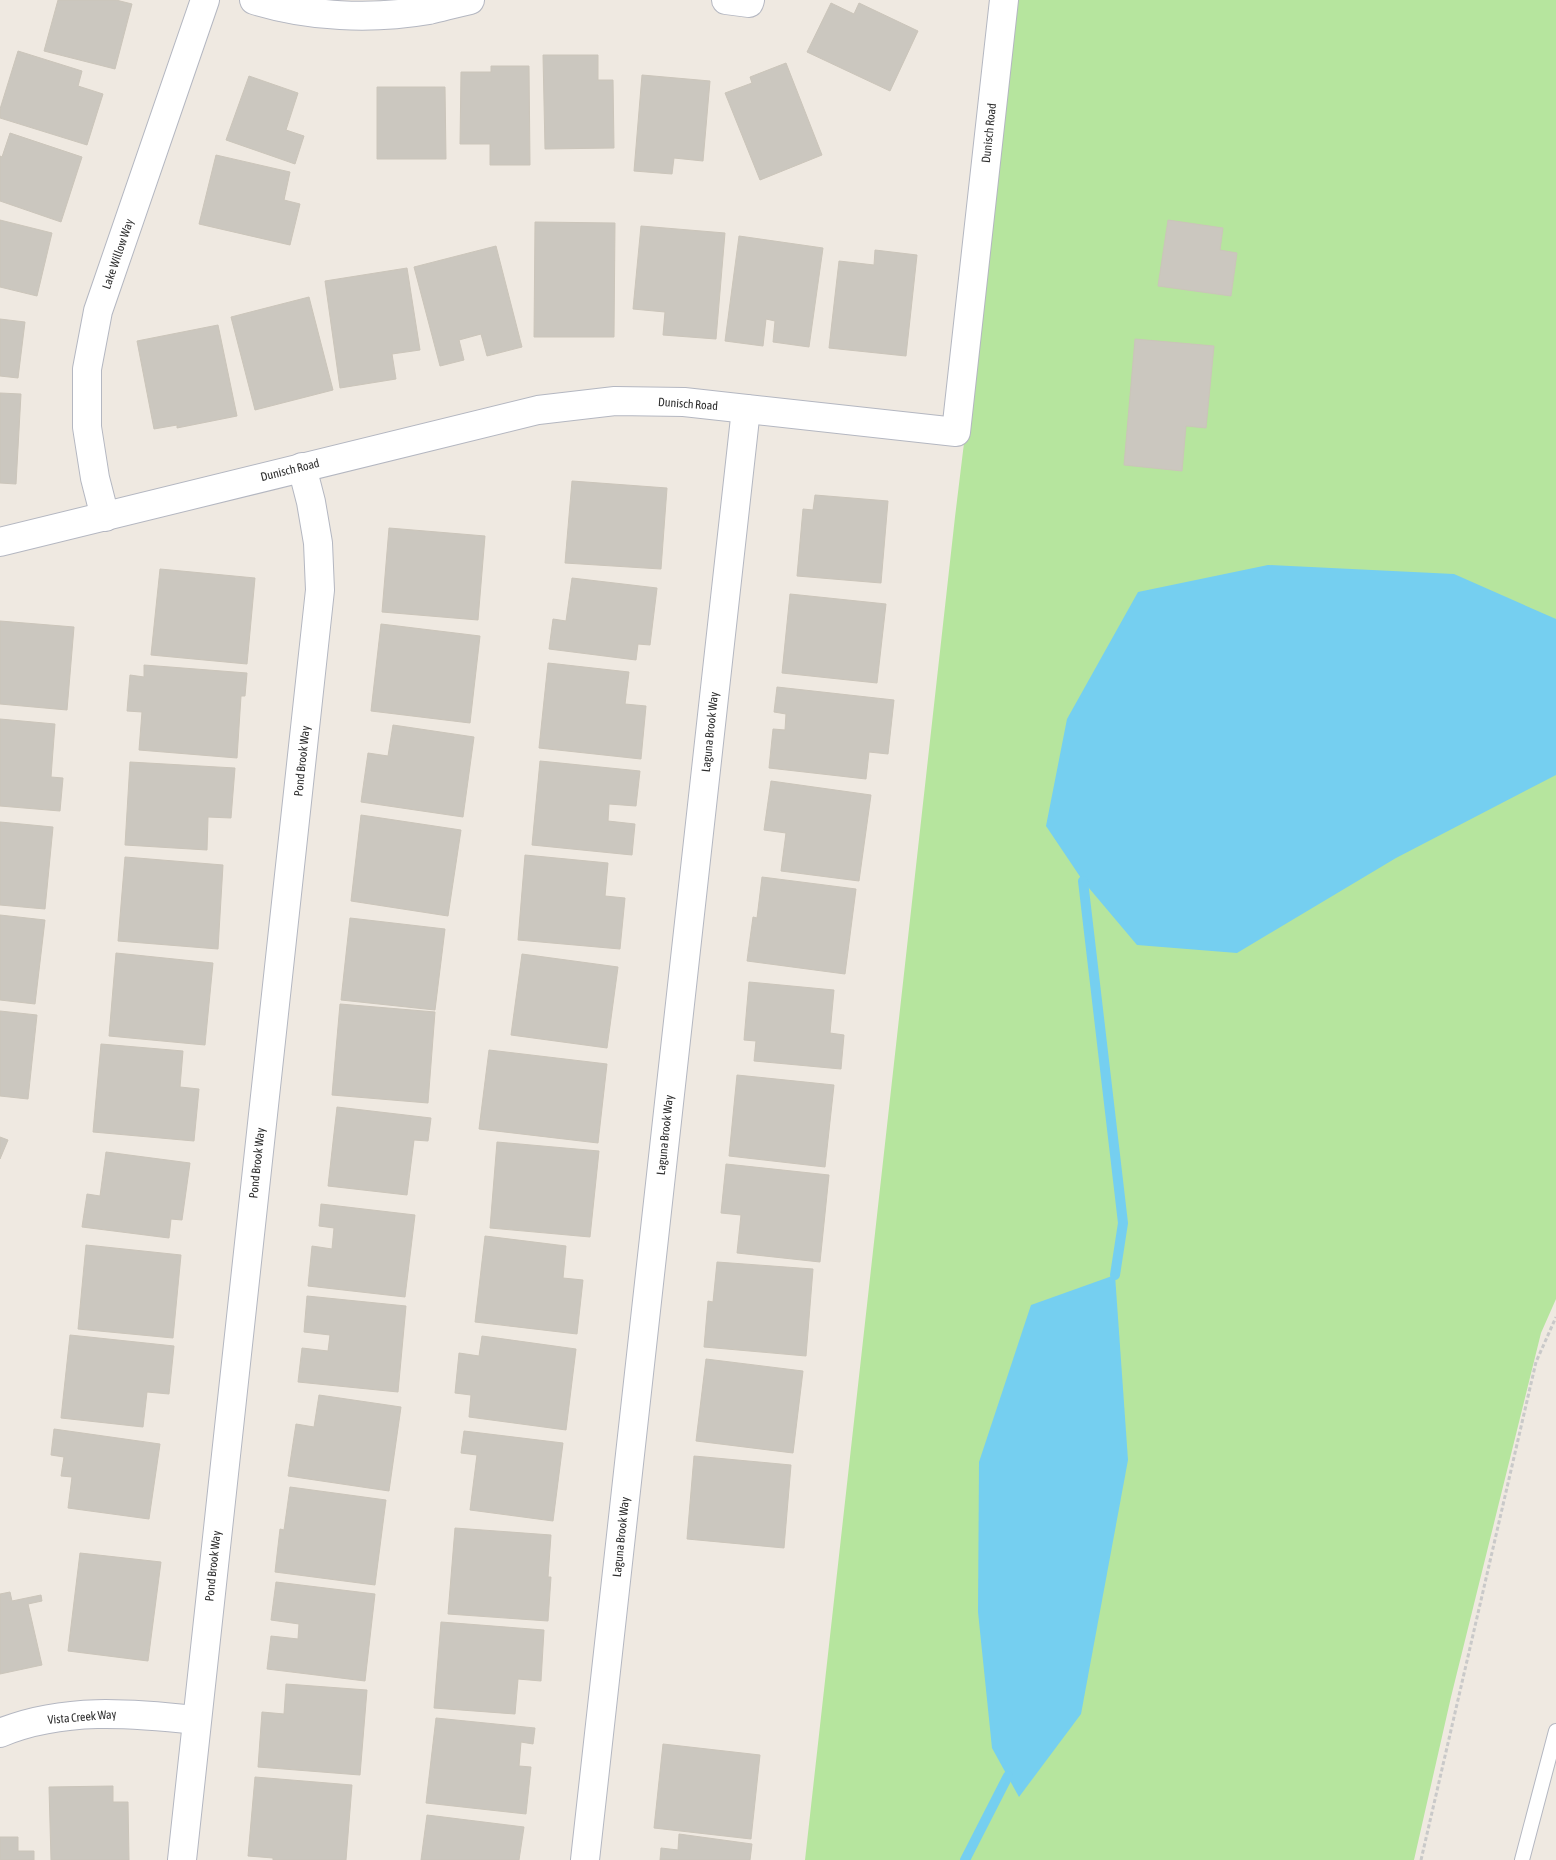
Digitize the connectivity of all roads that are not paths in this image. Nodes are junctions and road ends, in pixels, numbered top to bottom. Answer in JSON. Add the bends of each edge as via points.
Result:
{"nodes":[{"id":1,"x":205,"y":0,"type":"edge"},
{"id":2,"x":254,"y":0,"type":"edge"},
{"id":3,"x":470,"y":0,"type":"edge"},
{"id":4,"x":726,"y":0,"type":"edge"},
{"id":5,"x":750,"y":0,"type":"edge"},
{"id":6,"x":1004,"y":0,"type":"edge"},
{"id":7,"x":746,"y":409,"type":"junction"},
{"id":8,"x":302,"y":468,"type":"junction"},
{"id":9,"x":105,"y":516,"type":"junction"},
{"id":10,"x":0,"y":542,"type":"edge"},
{"id":11,"x":196,"y":1720,"type":"junction"},
{"id":12,"x":1556,"y":1731,"type":"edge"},
{"id":13,"x":0,"y":1733,"type":"edge"},
{"id":14,"x":182,"y":1860,"type":"edge"},
{"id":15,"x":585,"y":1860,"type":"edge"},
{"id":16,"x":1522,"y":1860,"type":"edge"}],
"edges":[{"from":1,"to":9,"type":"street","name":"Lake Willow Way","via":[[98,311],[87,369],[87,427]]},
{"from":2,"to":3,"type":"street","via":[[276,7],[332,15],[374,15],[428,10]]},
{"from":4,"to":5,"type":"street"},
{"from":6,"to":7,"type":"street","name":"Dunisch Road","via":[[956,432]]},
{"from":7,"to":8,"type":"street","name":"Dunisch Road","via":[[684,402],[615,401],[538,410]]},
{"from":7,"to":15,"type":"street","name":"Laguna Brook Way"},
{"from":8,"to":9,"type":"street","name":"Dunisch Road"},
{"from":8,"to":11,"type":"street","name":"Pond Brook Way","via":[[318,543],[320,590]]},
{"from":9,"to":10,"type":"street","name":"Dunisch Road"},
{"from":11,"to":13,"type":"street","name":"Vista Creek Way","via":[[104,1713],[57,1717]]},
{"from":11,"to":14,"type":"street","name":"Pond Brook Way"},
{"from":12,"to":16,"type":"lane"}]}
